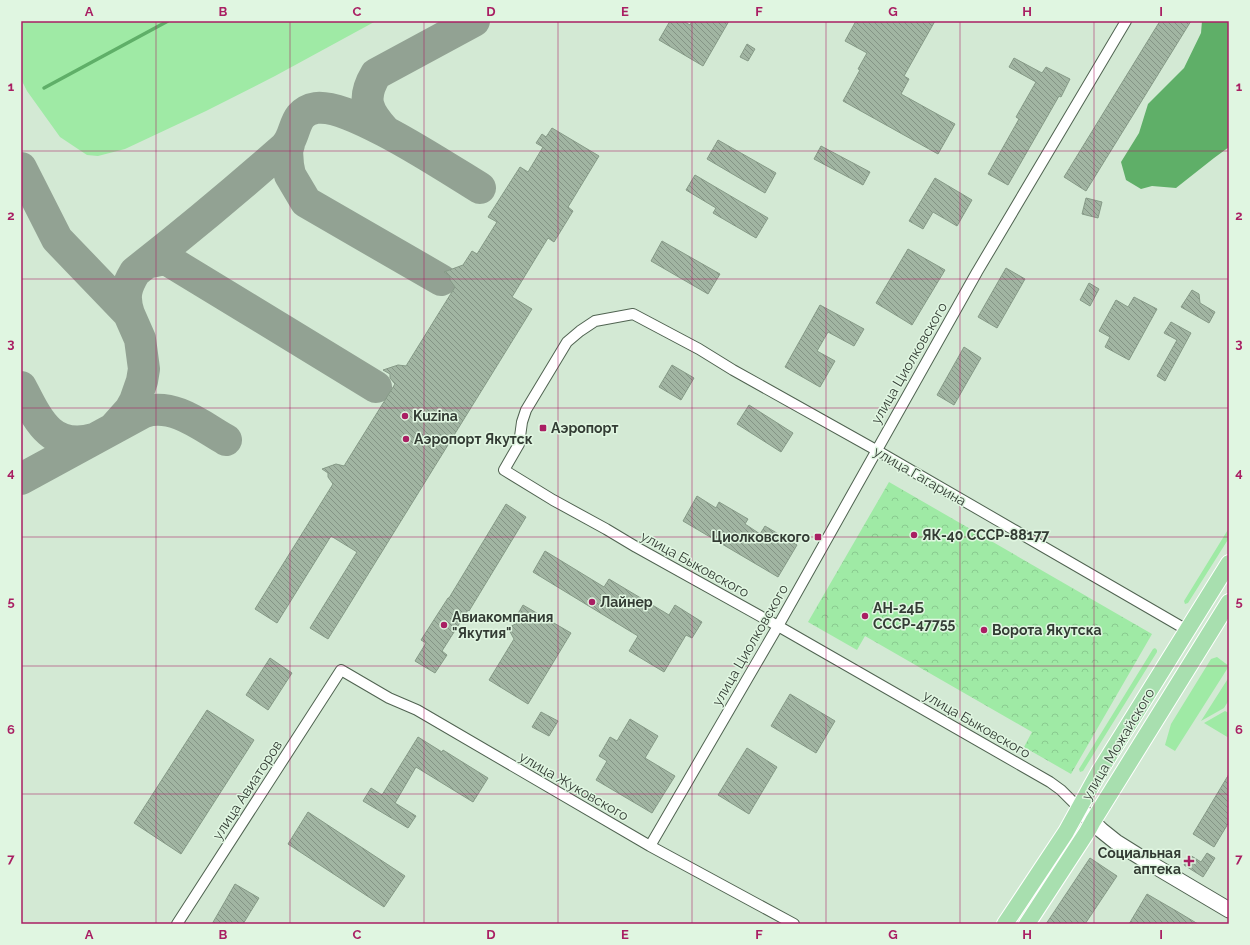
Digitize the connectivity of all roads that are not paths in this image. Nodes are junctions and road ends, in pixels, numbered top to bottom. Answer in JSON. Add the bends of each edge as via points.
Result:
{"nodes":[{"id":1,"x":1126,"y":21,"type":"edge"},
{"id":2,"x":634,"y":314,"type":"joint"},
{"id":3,"x":876,"y":450,"type":"junction"},
{"id":4,"x":1229,"y":563,"type":"edge"},
{"id":5,"x":1229,"y":602,"type":"edge"},
{"id":6,"x":778,"y":626,"type":"junction"},
{"id":7,"x":1187,"y":630,"type":"junction"},
{"id":8,"x":1205,"y":640,"type":"junction"},
{"id":9,"x":341,"y":670,"type":"joint"},
{"id":10,"x":1079,"y":808,"type":"junction"},
{"id":11,"x":1093,"y":821,"type":"junction"},
{"id":12,"x":650,"y":846,"type":"junction"},
{"id":13,"x":1229,"y":910,"type":"edge"},
{"id":14,"x":177,"y":924,"type":"edge"},
{"id":15,"x":794,"y":924,"type":"edge"},
{"id":16,"x":1005,"y":924,"type":"edge"},
{"id":17,"x":1027,"y":924,"type":"edge"}],
"edges":[{"from":1,"to":3,"type":"street","name":"улица Циолковского","via":[[977,272]]},
{"from":2,"to":3,"type":"street","name":"улица Гагарина"},
{"from":2,"to":6,"type":"street","name":"улица Быковского","via":[[595,321],[567,342],[526,410],[519,444],[504,470],[636,548]]},
{"from":3,"to":6,"type":"street","name":"улица Циолковского"},
{"from":3,"to":7,"type":"street","name":"улица Гагарина"},
{"from":4,"to":7,"type":"main road","name":"улица Можайского"},
{"from":5,"to":8,"type":"main road","name":"улица Можайского"},
{"from":6,"to":10,"type":"street","name":"улица Быковского","via":[[1050,782]]},
{"from":6,"to":12,"type":"street","name":"улица Циолковского"},
{"from":7,"to":8,"type":"main road","name":"улица Гагарина"},
{"from":7,"to":10,"type":"main road","name":"улица Можайского"},
{"from":8,"to":11,"type":"main road","name":"улица Можайского"},
{"from":9,"to":12,"type":"street","name":"улица Жуковского","via":[[389,698],[424,714]]},
{"from":9,"to":14,"type":"street","name":"улица Авиаторов"},
{"from":10,"to":11,"type":"street"},
{"from":10,"to":16,"type":"main road","name":"улица Можайского"},
{"from":11,"to":13,"type":"street","via":[[1116,842]]},
{"from":11,"to":17,"type":"main road","name":"улица Можайского"},
{"from":12,"to":15,"type":"street","name":"улица Жуковского"}]}
